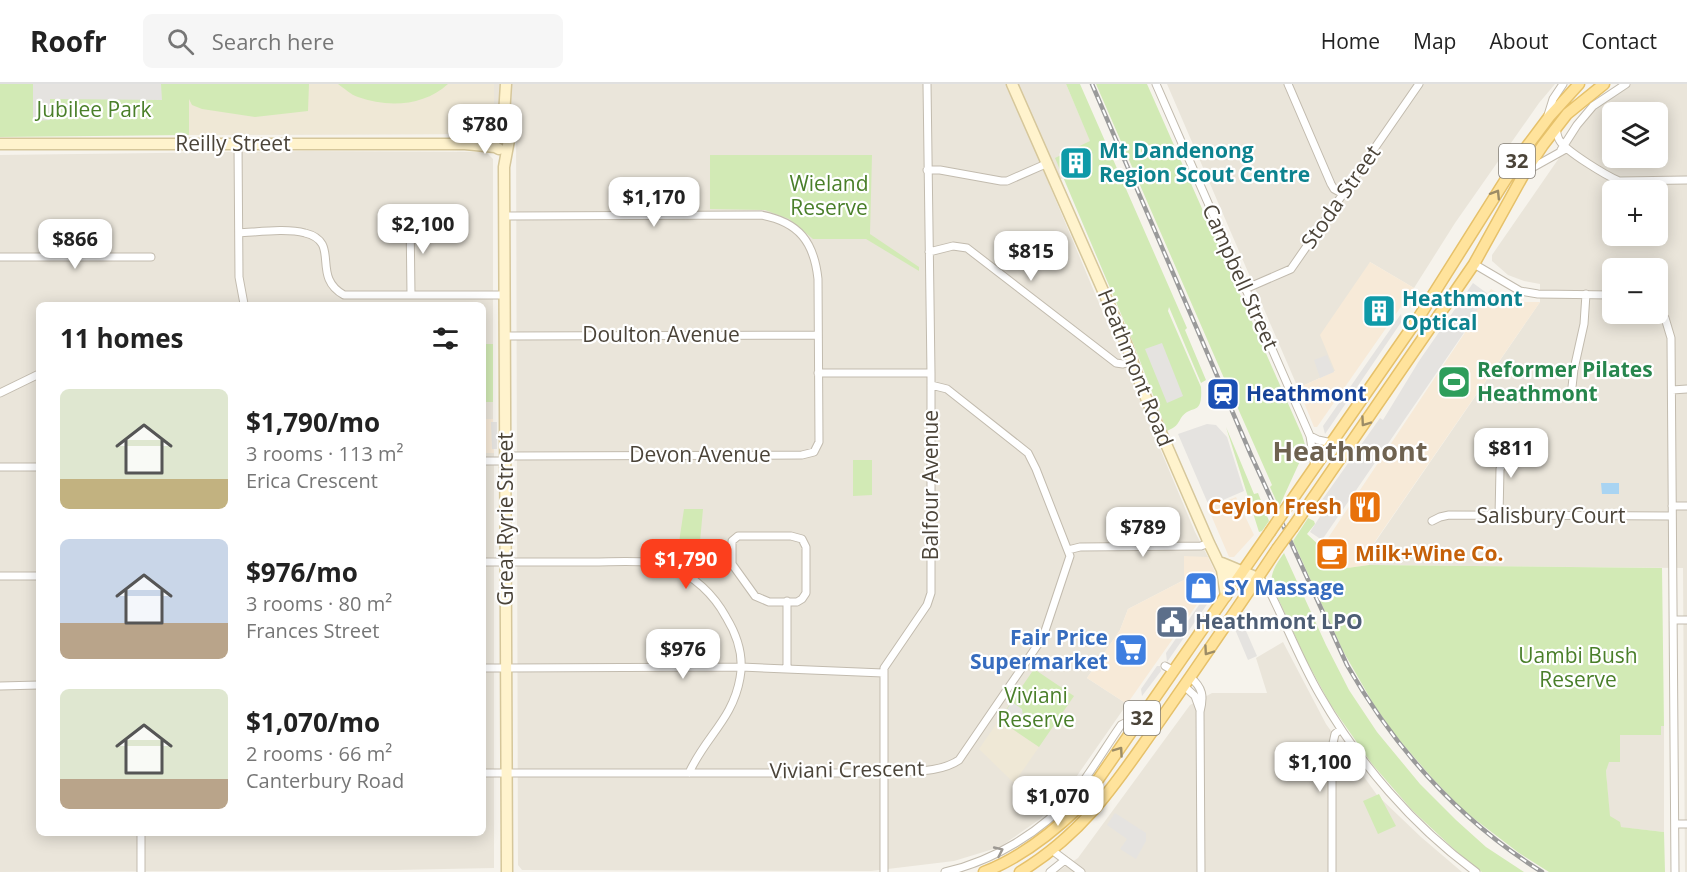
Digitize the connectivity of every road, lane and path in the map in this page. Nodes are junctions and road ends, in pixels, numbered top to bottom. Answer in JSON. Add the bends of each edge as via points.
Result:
{"nodes":[{"id":1,"x":506,"y":84,"type":"edge"},
{"id":2,"x":927,"y":84,"type":"edge"},
{"id":3,"x":1012,"y":84,"type":"edge"},
{"id":4,"x":1156,"y":84,"type":"edge"},
{"id":5,"x":1288,"y":84,"type":"edge"},
{"id":6,"x":1419,"y":84,"type":"edge"},
{"id":7,"x":1563,"y":84,"type":"edge"},
{"id":8,"x":1579,"y":84,"type":"edge"},
{"id":9,"x":1604,"y":84,"type":"edge"},
{"id":10,"x":1626,"y":84,"type":"edge"},
{"id":11,"x":504,"y":115,"type":"junction"},
{"id":12,"x":1546,"y":120,"type":"junction"},
{"id":13,"x":1556,"y":128,"type":"junction"},
{"id":14,"x":496,"y":135,"type":"junction"},
{"id":15,"x":0,"y":144,"type":"edge"},
{"id":16,"x":238,"y":144,"type":"junction"},
{"id":17,"x":465,"y":144,"type":"junction"},
{"id":18,"x":502,"y":145,"type":"junction"},
{"id":19,"x":1565,"y":148,"type":"junction"},
{"id":20,"x":1048,"y":164,"type":"junction"},
{"id":21,"x":927,"y":170,"type":"junction"},
{"id":22,"x":1525,"y":172,"type":"junction"},
{"id":23,"x":1687,"y":180,"type":"edge"},
{"id":24,"x":1343,"y":194,"type":"junction"},
{"id":25,"x":410,"y":216,"type":"dead end"},
{"id":26,"x":504,"y":216,"type":"junction"},
{"id":27,"x":239,"y":233,"type":"junction"},
{"id":28,"x":929,"y":252,"type":"junction"},
{"id":29,"x":1458,"y":254,"type":"junction"},
{"id":30,"x":0,"y":257,"type":"edge"},
{"id":31,"x":151,"y":257,"type":"dead end"},
{"id":32,"x":1474,"y":264,"type":"junction"},
{"id":33,"x":1245,"y":289,"type":"junction"},
{"id":34,"x":411,"y":294,"type":"junction"},
{"id":35,"x":1586,"y":294,"type":"junction"},
{"id":36,"x":1602,"y":294,"type":"edge"},
{"id":37,"x":504,"y":295,"type":"junction"},
{"id":38,"x":244,"y":302,"type":"edge"},
{"id":39,"x":1667,"y":324,"type":"edge"},
{"id":40,"x":817,"y":335,"type":"junction"},
{"id":41,"x":504,"y":336,"type":"junction"},
{"id":42,"x":1133,"y":361,"type":"junction"},
{"id":43,"x":1384,"y":368,"type":"junction"},
{"id":44,"x":818,"y":373,"type":"junction"},
{"id":45,"x":931,"y":373,"type":"junction"},
{"id":46,"x":36,"y":375,"type":"edge"},
{"id":47,"x":1396,"y":377,"type":"junction"},
{"id":48,"x":931,"y":385,"type":"junction"},
{"id":49,"x":1572,"y":387,"type":"dead end"},
{"id":50,"x":1687,"y":389,"type":"edge"},
{"id":51,"x":1672,"y":390,"type":"junction"},
{"id":52,"x":0,"y":393,"type":"edge"},
{"id":53,"x":1310,"y":436,"type":"junction"},
{"id":54,"x":1518,"y":439,"type":"dead end"},
{"id":55,"x":1332,"y":443,"type":"junction"},
{"id":56,"x":506,"y":459,"type":"junction"},
{"id":57,"x":486,"y":462,"type":"edge"},
{"id":58,"x":0,"y":467,"type":"edge"},
{"id":59,"x":36,"y":467,"type":"edge"},
{"id":60,"x":1315,"y":467,"type":"junction"},
{"id":61,"x":1294,"y":497,"type":"junction"},
{"id":62,"x":1312,"y":499,"type":"junction"},
{"id":63,"x":1672,"y":506,"type":"junction"},
{"id":64,"x":1687,"y":506,"type":"edge"},
{"id":65,"x":1498,"y":516,"type":"junction"},
{"id":66,"x":1672,"y":516,"type":"junction"},
{"id":67,"x":1432,"y":521,"type":"dead end"},
{"id":68,"x":1209,"y":543,"type":"junction"},
{"id":69,"x":1068,"y":550,"type":"junction"},
{"id":70,"x":486,"y":562,"type":"edge"},
{"id":71,"x":506,"y":562,"type":"junction"},
{"id":72,"x":1220,"y":566,"type":"junction"},
{"id":73,"x":1241,"y":575,"type":"junction"},
{"id":74,"x":0,"y":576,"type":"edge"},
{"id":75,"x":36,"y":576,"type":"edge"},
{"id":76,"x":1255,"y":582,"type":"junction"},
{"id":77,"x":1226,"y":596,"type":"junction"},
{"id":78,"x":787,"y":601,"type":"junction"},
{"id":79,"x":1673,"y":620,"type":"junction"},
{"id":80,"x":1687,"y":620,"type":"edge"},
{"id":81,"x":741,"y":667,"type":"junction"},
{"id":82,"x":486,"y":668,"type":"edge"},
{"id":83,"x":506,"y":668,"type":"junction"},
{"id":84,"x":787,"y":669,"type":"junction"},
{"id":85,"x":1170,"y":669,"type":"junction"},
{"id":86,"x":883,"y":673,"type":"junction"},
{"id":87,"x":1187,"y":681,"type":"junction"},
{"id":88,"x":0,"y":686,"type":"edge"},
{"id":89,"x":36,"y":686,"type":"edge"},
{"id":90,"x":1203,"y":690,"type":"junction"},
{"id":91,"x":1195,"y":696,"type":"junction"},
{"id":92,"x":1200,"y":712,"type":"junction"},
{"id":93,"x":1139,"y":722,"type":"junction"},
{"id":94,"x":1341,"y":729,"type":"junction"},
{"id":95,"x":486,"y":773,"type":"edge"},
{"id":96,"x":506,"y":773,"type":"junction"},
{"id":97,"x":689,"y":773,"type":"junction"},
{"id":98,"x":883,"y":773,"type":"junction"},
{"id":99,"x":1675,"y":824,"type":"junction"},
{"id":100,"x":1687,"y":824,"type":"edge"},
{"id":101,"x":141,"y":836,"type":"edge"},
{"id":102,"x":1053,"y":851,"type":"junction"},
{"id":103,"x":1065,"y":860,"type":"junction"},
{"id":104,"x":1466,"y":869,"type":"edge"},
{"id":105,"x":141,"y":872,"type":"edge"},
{"id":106,"x":507,"y":872,"type":"edge"},
{"id":107,"x":884,"y":872,"type":"edge"},
{"id":108,"x":945,"y":872,"type":"edge"},
{"id":109,"x":984,"y":872,"type":"edge"},
{"id":110,"x":1020,"y":872,"type":"edge"},
{"id":111,"x":1050,"y":872,"type":"edge"},
{"id":112,"x":1081,"y":872,"type":"edge"},
{"id":113,"x":1201,"y":872,"type":"edge"},
{"id":114,"x":1332,"y":872,"type":"edge"},
{"id":115,"x":1476,"y":872,"type":"edge"},
{"id":116,"x":1675,"y":872,"type":"edge"}],
"edges":[{"from":1,"to":11,"type":"street","name":"Great Ryrie Street"},
{"from":2,"to":21,"type":"street","name":"Balfour Avenue"},
{"from":3,"to":20,"type":"street","name":"Heathmont Road"},
{"from":4,"to":33,"type":"street","name":"Campbell Street"},
{"from":5,"to":24,"type":"street","via":[[1331,184]]},
{"from":6,"to":24,"type":"street","name":"Stoda Street"},
{"from":7,"to":12,"type":"street"},
{"from":8,"to":12,"type":"main road","number":"32"},
{"from":9,"to":13,"type":"main road","number":"32","via":[[1577,104]]},
{"from":10,"to":19,"type":"street","via":[[1593,106],[1576,125]]},
{"from":11,"to":14,"type":"street","name":"Great Ryrie Street"},
{"from":11,"to":18,"type":"street","name":"Great Ryrie Street"},
{"from":29,"to":12,"type":"main road","number":"32","one_way":true},
{"from":13,"to":19,"type":"street"},
{"from":13,"to":22,"type":"main road","number":"32"},
{"from":14,"to":17,"type":"street","name":"Reilly Street"},
{"from":14,"to":18,"type":"street","via":[[493,140]]},
{"from":15,"to":16,"type":"street","name":"Reilly Street"},
{"from":16,"to":17,"type":"street","name":"Reilly Street"},
{"from":16,"to":27,"type":"street"},
{"from":17,"to":18,"type":"street","name":"Reilly Street"},
{"from":18,"to":26,"type":"street","name":"Great Ryrie Street"},
{"from":19,"to":22,"type":"street"},
{"from":19,"to":23,"type":"street","via":[[1619,181]]},
{"from":20,"to":21,"type":"street","via":[[1007,181]]},
{"from":20,"to":42,"type":"street","name":"Heathmont Road"},
{"from":21,"to":28,"type":"street","name":"Balfour Avenue"},
{"from":22,"to":32,"type":"main road","number":"32"},
{"from":24,"to":33,"type":"street","name":"Stoda Street","via":[[1291,269]]},
{"from":25,"to":34,"type":"street"},
{"from":26,"to":37,"type":"street","name":"Great Ryrie Street"},
{"from":26,"to":40,"type":"street","via":[[762,215],[781,220],[793,226],[814,254],[818,273]]},
{"from":27,"to":34,"type":"street","via":[[297,231],[315,236],[326,251],[327,277],[344,295]]},
{"from":27,"to":38,"type":"street"},
{"from":28,"to":42,"type":"street","via":[[953,246],[967,248],[1116,363]]},
{"from":28,"to":45,"type":"street","name":"Balfour Avenue"},
{"from":29,"to":32,"type":"main road"},
{"from":29,"to":43,"type":"main road","number":"32"},
{"from":30,"to":31,"type":"street"},
{"from":32,"to":35,"type":"street","via":[[1520,291]]},
{"from":32,"to":47,"type":"main road","number":"32"},
{"from":33,"to":53,"type":"street","name":"Campbell Street"},
{"from":34,"to":37,"type":"street"},
{"from":35,"to":36,"type":"street"},
{"from":35,"to":49,"type":"street"},
{"from":37,"to":41,"type":"street","name":"Great Ryrie Street"},
{"from":39,"to":51,"type":"street"},
{"from":40,"to":41,"type":"street","name":"Doulton Avenue"},
{"from":40,"to":44,"type":"street"},
{"from":41,"to":56,"type":"street","name":"Great Ryrie Street"},
{"from":42,"to":68,"type":"street","name":"Heathmont Road"},
{"from":43,"to":47,"type":"main road"},
{"from":43,"to":55,"type":"main road","number":"32"},
{"from":44,"to":45,"type":"street"},
{"from":44,"to":56,"type":"street","name":"Devon Avenue","via":[[819,441],[809,454]]},
{"from":45,"to":48,"type":"street","name":"Balfour Avenue"},
{"from":46,"to":52,"type":"street"},
{"from":47,"to":62,"type":"main road","number":"32","one_way":true},
{"from":48,"to":69,"type":"street","via":[[947,389],[1028,453]]},
{"from":48,"to":86,"type":"street","name":"Balfour Avenue","via":[[930,596]]},
{"from":50,"to":51,"type":"street"},
{"from":51,"to":63,"type":"street"},
{"from":53,"to":55,"type":"street"},
{"from":53,"to":60,"type":"street","name":"Campbell Street"},
{"from":54,"to":65,"type":"street","via":[[1500,469]]},
{"from":55,"to":60,"type":"main road","number":"32"},
{"from":56,"to":57,"type":"street"},
{"from":56,"to":71,"type":"street","name":"Great Ryrie Street"},
{"from":58,"to":59,"type":"street"},
{"from":60,"to":61,"type":"main road","number":"32"},
{"from":61,"to":62,"type":"main road","via":[[1300,501]]},
{"from":61,"to":73,"type":"main road","number":"32","bridge":true},
{"from":62,"to":76,"type":"main road","number":"32","bridge":true},
{"from":63,"to":64,"type":"street"},
{"from":63,"to":66,"type":"street"},
{"from":65,"to":66,"type":"street","name":"Salisbury Court"},
{"from":65,"to":67,"type":"street","name":"Salisbury Court","via":[[1449,515]]},
{"from":66,"to":79,"type":"street"},
{"from":68,"to":69,"type":"street"},
{"from":68,"to":72,"type":"street","name":"Heathmont Road"},
{"from":69,"to":98,"type":"street","name":"Viviani Crescent","via":[[1069,564],[1043,637],[958,760],[941,767]]},
{"from":70,"to":71,"type":"street"},
{"from":71,"to":81,"type":"street","via":[[634,561],[678,571],[707,591],[720,607],[734,634]]},
{"from":71,"to":83,"type":"street","name":"Great Ryrie Street"},
{"from":72,"to":73,"type":"street"},
{"from":72,"to":77,"type":"street","name":"Heathmont Road"},
{"from":73,"to":76,"type":"street"},
{"from":73,"to":77,"type":"main road","number":"32"},
{"from":74,"to":75,"type":"street"},
{"from":76,"to":87,"type":"main road","number":"32","one_way":true},
{"from":76,"to":94,"type":"street","via":[[1271,594],[1302,662]]},
{"from":77,"to":85,"type":"main road","number":"32"},
{"from":78,"to":78,"type":"street","via":[[763,600],[751,591],[732,562],[734,537],[791,536],[804,540],[806,593],[800,601]]},
{"from":78,"to":84,"type":"street"},
{"from":79,"to":80,"type":"street"},
{"from":79,"to":99,"type":"street"},
{"from":81,"to":83,"type":"street"},
{"from":81,"to":84,"type":"street"},
{"from":81,"to":97,"type":"street","via":[[729,711]]},
{"from":82,"to":83,"type":"street"},
{"from":83,"to":96,"type":"street","name":"Great Ryrie Street"},
{"from":84,"to":86,"type":"street"},
{"from":85,"to":87,"type":"main road"},
{"from":85,"to":93,"type":"main road","number":"32"},
{"from":86,"to":98,"type":"street","name":"Balfour Avenue"},
{"from":87,"to":90,"type":"street"},
{"from":87,"to":91,"type":"street"},
{"from":87,"to":102,"type":"main road","number":"32","via":[[1096,809]]},
{"from":88,"to":89,"type":"street"},
{"from":90,"to":91,"type":"street"},
{"from":90,"to":92,"type":"street"},
{"from":91,"to":92,"type":"street"},
{"from":92,"to":113,"type":"street"},
{"from":108,"to":93,"type":"street","one_way":true,"via":[[1002,850],[1031,833],[1073,795],[1121,725]]},
{"from":109,"to":93,"type":"main road","number":"32","one_way":true,"via":[[1057,828],[1090,793]]},
{"from":94,"to":104,"type":"street","via":[[1389,791]]},
{"from":94,"to":114,"type":"street","via":[[1335,734],[1332,748]]},
{"from":95,"to":96,"type":"street","name":"Viviani Crescent"},
{"from":96,"to":97,"type":"street","name":"Viviani Crescent"},
{"from":96,"to":106,"type":"street","name":"Great Ryrie Street"},
{"from":97,"to":98,"type":"street","name":"Viviani Crescent"},
{"from":98,"to":107,"type":"street","name":"Balfour Avenue"},
{"from":99,"to":100,"type":"street"},
{"from":99,"to":116,"type":"street"},
{"from":101,"to":105,"type":"street"},
{"from":102,"to":103,"type":"street"},
{"from":102,"to":110,"type":"main road","number":"32"},
{"from":103,"to":111,"type":"street"},
{"from":103,"to":112,"type":"street"},
{"from":104,"to":115,"type":"street"}]}
